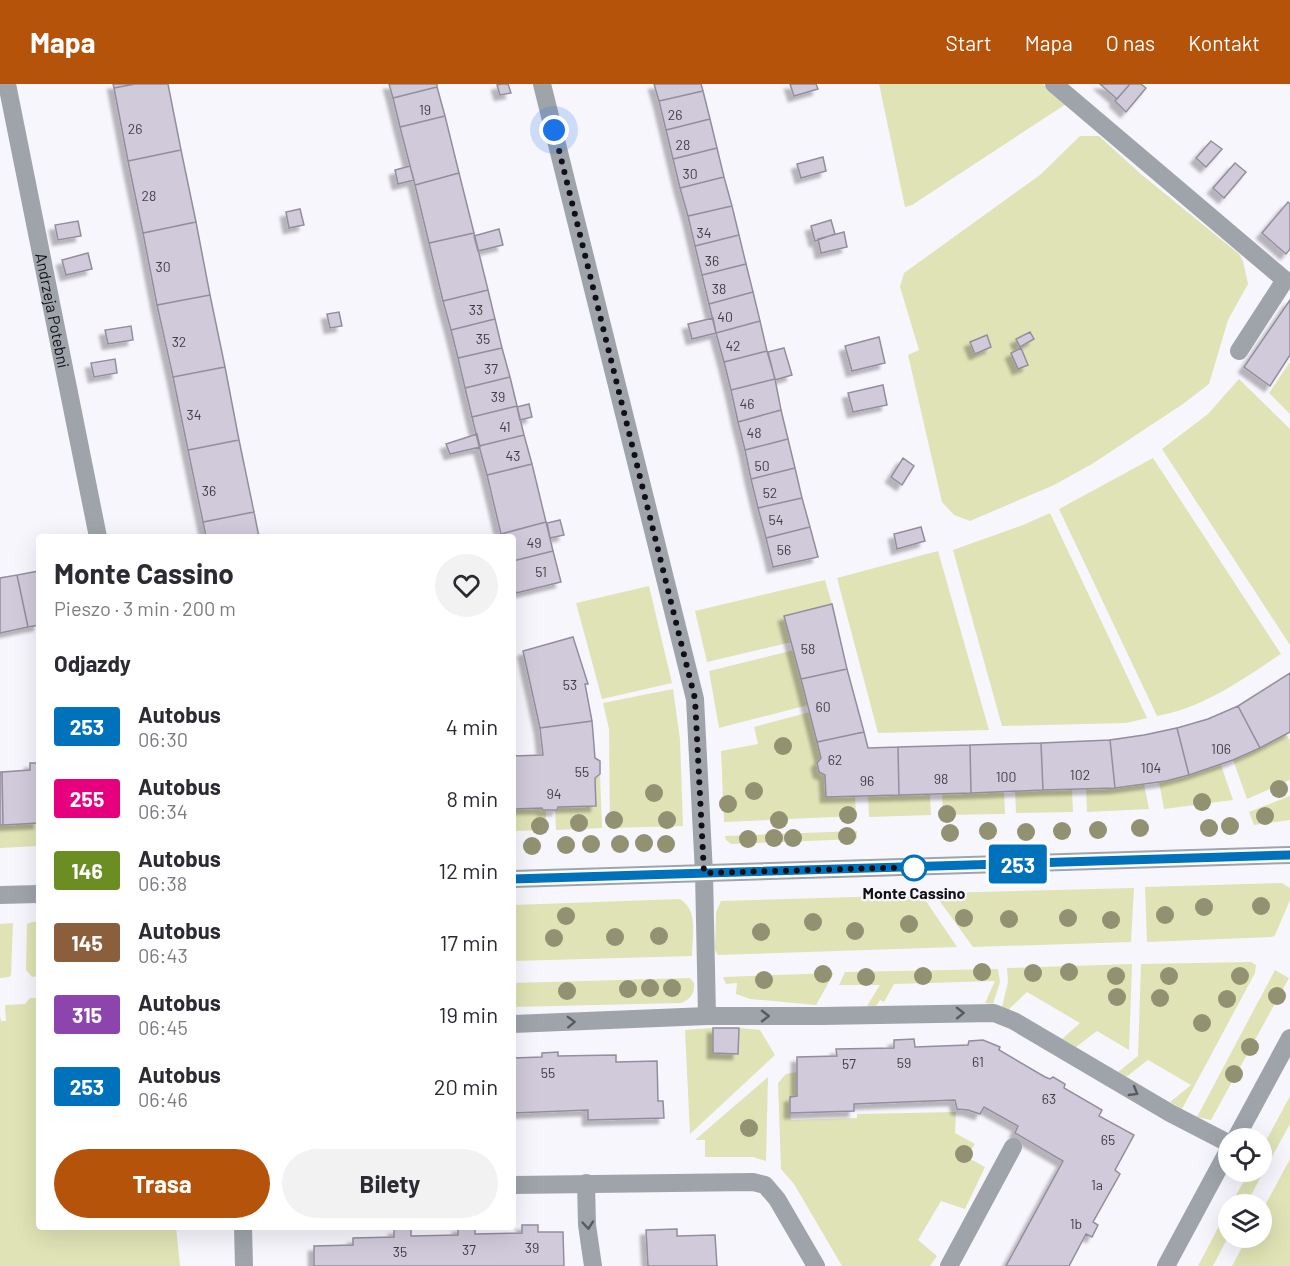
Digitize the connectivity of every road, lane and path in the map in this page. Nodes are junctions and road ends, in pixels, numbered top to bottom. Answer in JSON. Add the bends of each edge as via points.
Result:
{"nodes":[{"id":1,"x":7,"y":84,"type":"edge"},
{"id":2,"x":542,"y":84,"type":"edge"},
{"id":3,"x":1054,"y":84,"type":"edge"},
{"id":4,"x":1239,"y":351,"type":"dead end"},
{"id":5,"x":97,"y":534,"type":"edge"},
{"id":6,"x":1290,"y":855,"type":"edge"},
{"id":7,"x":704,"y":873,"type":"junction"},
{"id":8,"x":516,"y":879,"type":"edge"},
{"id":9,"x":36,"y":894,"type":"edge"},
{"id":10,"x":0,"y":895,"type":"edge"},
{"id":11,"x":707,"y":1016,"type":"junction"},
{"id":12,"x":516,"y":1024,"type":"edge"},
{"id":13,"x":1290,"y":1038,"type":"edge"},
{"id":14,"x":1241,"y":1128,"type":"edge"},
{"id":15,"x":1218,"y":1138,"type":"edge"},
{"id":16,"x":1013,"y":1147,"type":"dead end"},
{"id":17,"x":1218,"y":1170,"type":"edge"},
{"id":18,"x":586,"y":1183,"type":"junction"},
{"id":19,"x":516,"y":1185,"type":"edge"},
{"id":20,"x":243,"y":1230,"type":"edge"},
{"id":21,"x":244,"y":1266,"type":"edge"},
{"id":22,"x":593,"y":1266,"type":"edge"},
{"id":23,"x":816,"y":1266,"type":"edge"},
{"id":24,"x":949,"y":1266,"type":"edge"},
{"id":25,"x":1166,"y":1266,"type":"edge"}],
"edges":[{"from":1,"to":5,"type":"street","name":"Andrzeja Potebni"},
{"from":2,"to":7,"type":"street","via":[[695,699]]},
{"from":3,"to":4,"type":"street","via":[[1285,280]]},
{"from":6,"to":7,"type":"street"},
{"from":7,"to":8,"type":"street"},
{"from":7,"to":11,"type":"street"},
{"from":9,"to":10,"type":"street"},
{"from":12,"to":11,"type":"street","one_way":true},
{"from":11,"to":15,"type":"street","one_way":true,"via":[[994,1013]]},
{"from":13,"to":14,"type":"street"},
{"from":16,"to":24,"type":"street"},
{"from":17,"to":25,"type":"street"},
{"from":18,"to":19,"type":"street"},
{"from":18,"to":22,"type":"street","one_way":true},
{"from":18,"to":23,"type":"street","via":[[765,1185]]},
{"from":20,"to":21,"type":"street"}]}
